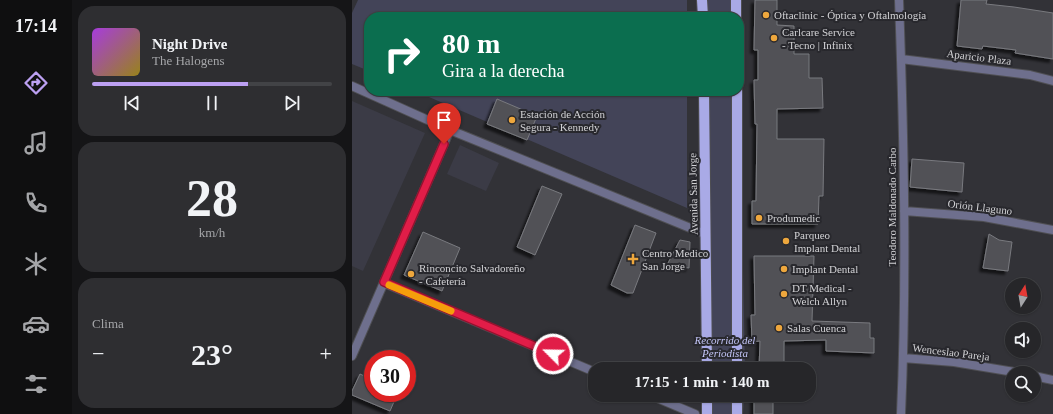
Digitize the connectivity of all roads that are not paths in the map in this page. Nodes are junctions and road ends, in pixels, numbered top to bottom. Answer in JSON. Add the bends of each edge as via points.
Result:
{"nodes":[{"id":1,"x":702,"y":0,"type":"edge"},
{"id":2,"x":736,"y":0,"type":"edge"},
{"id":3,"x":899,"y":0,"type":"edge"},
{"id":4,"x":703,"y":12,"type":"edge"},
{"id":5,"x":736,"y":12,"type":"edge"},
{"id":6,"x":901,"y":59,"type":"junction"},
{"id":7,"x":1053,"y":81,"type":"edge"},
{"id":8,"x":352,"y":86,"type":"edge"},
{"id":9,"x":364,"y":91,"type":"edge"},
{"id":10,"x":374,"y":96,"type":"edge"},
{"id":11,"x":704,"y":96,"type":"edge"},
{"id":12,"x":736,"y":96,"type":"edge"},
{"id":13,"x":450,"y":130,"type":"junction"},
{"id":14,"x":904,"y":211,"type":"junction"},
{"id":15,"x":1053,"y":230,"type":"edge"},
{"id":16,"x":706,"y":234,"type":"junction"},
{"id":17,"x":384,"y":282,"type":"junction"},
{"id":18,"x":352,"y":356,"type":"edge"},
{"id":19,"x":904,"y":358,"type":"junction"},
{"id":20,"x":706,"y":362,"type":"edge"},
{"id":21,"x":737,"y":362,"type":"edge"},
{"id":22,"x":588,"y":369,"type":"edge"},
{"id":23,"x":1005,"y":370,"type":"edge"},
{"id":24,"x":1041,"y":377,"type":"edge"},
{"id":25,"x":1053,"y":380,"type":"edge"},
{"id":26,"x":667,"y":402,"type":"edge"},
{"id":27,"x":707,"y":402,"type":"edge"},
{"id":28,"x":737,"y":402,"type":"edge"},
{"id":29,"x":695,"y":414,"type":"edge"},
{"id":30,"x":707,"y":414,"type":"edge"},
{"id":31,"x":738,"y":414,"type":"edge"},
{"id":32,"x":901,"y":414,"type":"edge"}],
"edges":[{"from":1,"to":4,"type":"main road"},
{"from":2,"to":5,"type":"main road"},
{"from":3,"to":6,"type":"street","name":"Teodoro Maldonado Carbo"},
{"from":6,"to":7,"type":"street","name":"Aparicio Plaza","via":[[1030,75]]},
{"from":6,"to":14,"type":"street","name":"Teodoro Maldonado Carbo"},
{"from":8,"to":9,"type":"street"},
{"from":10,"to":13,"type":"street"},
{"from":11,"to":16,"type":"main road","name":"Avenida San Jorge"},
{"from":12,"to":21,"type":"main road"},
{"from":13,"to":16,"type":"street"},
{"from":13,"to":17,"type":"street"},
{"from":14,"to":15,"type":"street","name":"Orión Llaguno","via":[[984,218]]},
{"from":14,"to":19,"type":"street","name":"Teodoro Maldonado Carbo"},
{"from":16,"to":20,"type":"main road","name":"Avenida San Jorge"},
{"from":17,"to":18,"type":"street"},
{"from":17,"to":22,"type":"street"},
{"from":19,"to":23,"type":"street","name":"Wenceslao Pareja","via":[[954,362]]},
{"from":19,"to":32,"type":"street","name":"Teodoro Maldonado Carbo"},
{"from":24,"to":25,"type":"street"},
{"from":26,"to":29,"type":"street"},
{"from":27,"to":30,"type":"main road"},
{"from":28,"to":31,"type":"main road"}]}
